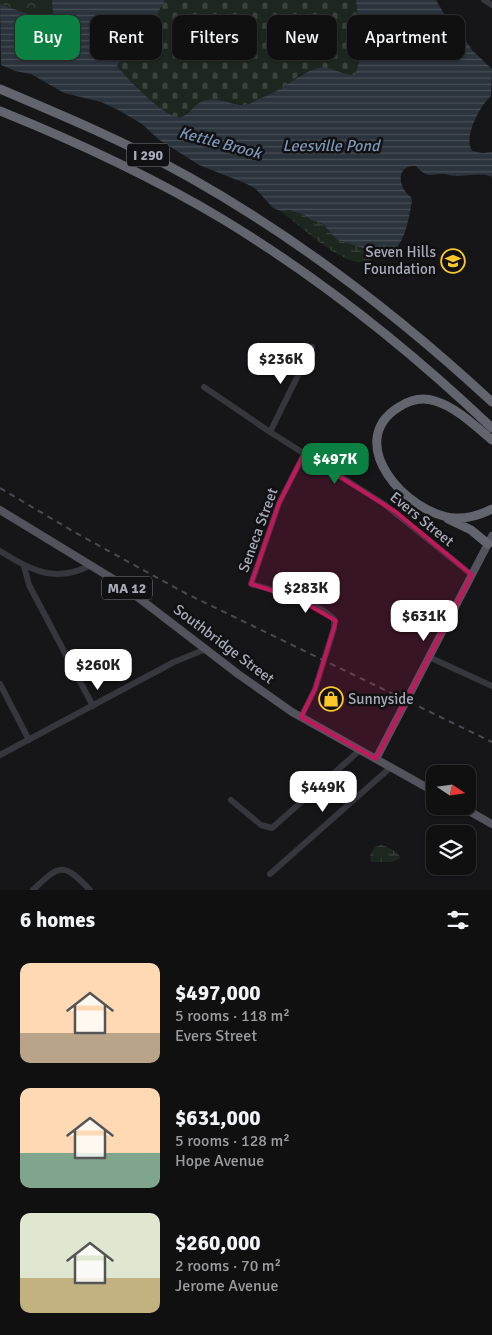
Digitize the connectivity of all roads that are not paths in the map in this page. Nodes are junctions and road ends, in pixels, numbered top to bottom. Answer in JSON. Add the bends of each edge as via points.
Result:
{"nodes":[{"id":1,"x":484,"y":0,"type":"edge"},
{"id":2,"x":492,"y":6,"type":"edge"},
{"id":3,"x":0,"y":89,"type":"edge"},
{"id":4,"x":0,"y":111,"type":"edge"},
{"id":5,"x":312,"y":347,"type":"dead end"},
{"id":6,"x":204,"y":387,"type":"dead end"},
{"id":7,"x":492,"y":402,"type":"edge"},
{"id":8,"x":492,"y":428,"type":"edge"},
{"id":9,"x":270,"y":432,"type":"junction"},
{"id":10,"x":492,"y":440,"type":"edge"},
{"id":11,"x":304,"y":454,"type":"junction"},
{"id":12,"x":492,"y":509,"type":"edge"},
{"id":13,"x":0,"y":510,"type":"edge"},
{"id":14,"x":435,"y":513,"type":"junction"},
{"id":15,"x":490,"y":540,"type":"edge"},
{"id":16,"x":0,"y":551,"type":"edge"},
{"id":17,"x":91,"y":565,"type":"junction"},
{"id":18,"x":24,"y":566,"type":"junction"},
{"id":19,"x":472,"y":575,"type":"junction"},
{"id":20,"x":206,"y":648,"type":"junction"},
{"id":21,"x":429,"y":657,"type":"junction"},
{"id":22,"x":0,"y":684,"type":"edge"},
{"id":23,"x":492,"y":686,"type":"edge"},
{"id":24,"x":93,"y":706,"type":"junction"},
{"id":25,"x":301,"y":717,"type":"junction"},
{"id":26,"x":29,"y":740,"type":"junction"},
{"id":27,"x":360,"y":750,"type":"junction"},
{"id":28,"x":0,"y":755,"type":"edge"},
{"id":29,"x":376,"y":759,"type":"junction"},
{"id":30,"x":391,"y":768,"type":"junction"},
{"id":31,"x":426,"y":787,"type":"edge"},
{"id":32,"x":231,"y":800,"type":"dead end"},
{"id":33,"x":476,"y":815,"type":"edge"},
{"id":34,"x":492,"y":824,"type":"edge"},
{"id":35,"x":270,"y":874,"type":"dead end"},
{"id":36,"x":33,"y":890,"type":"edge"},
{"id":37,"x":90,"y":890,"type":"edge"}],
"edges":[{"from":1,"to":2,"type":"street"},
{"from":3,"to":7,"type":"highway","number":"I 290","via":[[129,145],[249,212],[368,296]]},
{"from":4,"to":8,"type":"highway","number":"I 290","via":[[128,167],[234,227],[347,304],[410,354]]},
{"from":5,"to":9,"type":"street"},
{"from":6,"to":9,"type":"street","name":"Evers Street"},
{"from":9,"to":11,"type":"street","name":"Evers Street"},
{"from":10,"to":14,"type":"highway","via":[[436,401],[409,401],[386,417],[377,441],[385,470],[404,495]]},
{"from":11,"to":19,"type":"street","name":"Evers Street","via":[[396,512]]},
{"from":11,"to":25,"type":"street","name":"Seneca Street","via":[[279,502],[251,584],[298,599],[334,619],[315,689]]},
{"from":12,"to":14,"type":"highway","via":[[466,518]]},
{"from":13,"to":17,"type":"main road","name":"Southbridge Street","number":"MA 12"},
{"from":14,"to":15,"type":"highway"},
{"from":15,"to":19,"type":"main road"},
{"from":16,"to":18,"type":"street"},
{"from":17,"to":18,"type":"street","via":[[80,571],[61,573],[45,573]]},
{"from":17,"to":20,"type":"main road","name":"Southbridge Street","number":"MA 12"},
{"from":18,"to":24,"type":"street","via":[[30,585]]},
{"from":19,"to":21,"type":"main road"},
{"from":20,"to":24,"type":"street"},
{"from":20,"to":25,"type":"main road","name":"Southbridge Street","number":"MA 12"},
{"from":21,"to":23,"type":"street"},
{"from":21,"to":29,"type":"main road"},
{"from":22,"to":26,"type":"street"},
{"from":24,"to":26,"type":"street"},
{"from":25,"to":27,"type":"main road","name":"Southbridge Street","number":"MA 12"},
{"from":26,"to":28,"type":"street"},
{"from":27,"to":29,"type":"main road","name":"Southbridge Street","number":"MA 12"},
{"from":27,"to":32,"type":"street","via":[[272,828],[261,825]]},
{"from":29,"to":30,"type":"main road","name":"Southbridge Street"},
{"from":30,"to":31,"type":"main road","name":"Southbridge Street"},
{"from":30,"to":35,"type":"street"},
{"from":33,"to":34,"type":"main road"},
{"from":36,"to":37,"type":"street","via":[[59,869],[68,871]]}]}
